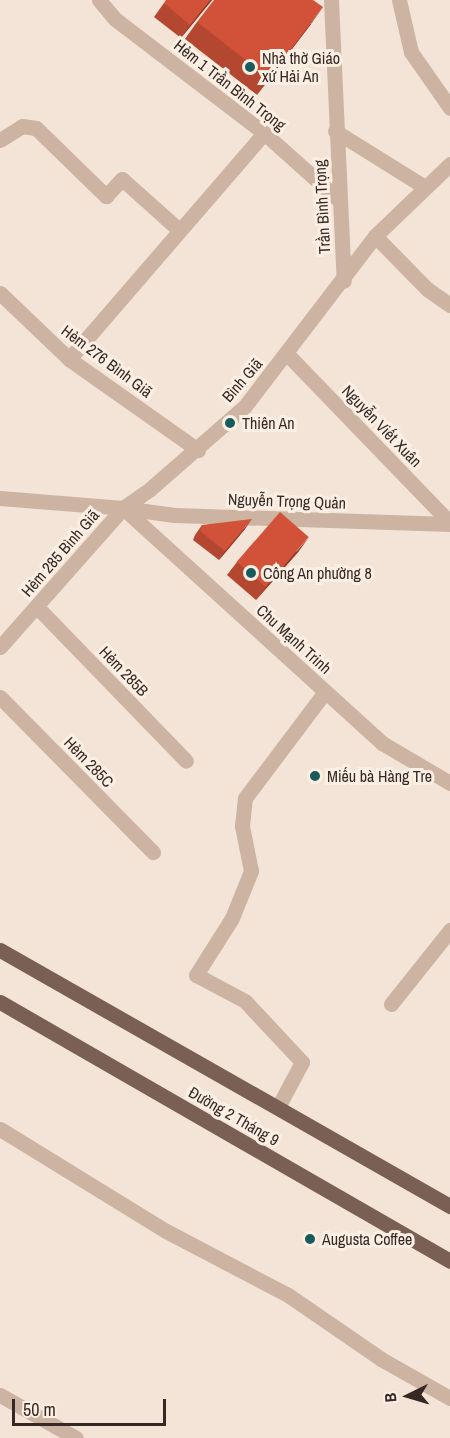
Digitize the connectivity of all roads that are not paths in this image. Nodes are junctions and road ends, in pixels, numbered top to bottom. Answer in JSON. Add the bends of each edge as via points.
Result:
{"nodes":[{"id":1,"x":99,"y":0,"type":"edge"},
{"id":2,"x":331,"y":0,"type":"edge"},
{"id":3,"x":399,"y":0,"type":"edge"},
{"id":4,"x":450,"y":108,"type":"edge"},
{"id":5,"x":335,"y":131,"type":"junction"},
{"id":6,"x":264,"y":133,"type":"junction"},
{"id":7,"x":0,"y":140,"type":"edge"},
{"id":8,"x":450,"y":164,"type":"edge"},
{"id":9,"x":424,"y":188,"type":"junction"},
{"id":10,"x":339,"y":200,"type":"junction"},
{"id":11,"x":179,"y":230,"type":"junction"},
{"id":12,"x":375,"y":236,"type":"junction"},
{"id":13,"x":344,"y":281,"type":"junction"},
{"id":14,"x":0,"y":293,"type":"edge"},
{"id":15,"x":450,"y":305,"type":"edge"},
{"id":16,"x":288,"y":355,"type":"junction"},
{"id":17,"x":69,"y":359,"type":"junction"},
{"id":18,"x":198,"y":450,"type":"junction"},
{"id":19,"x":0,"y":498,"type":"edge"},
{"id":20,"x":123,"y":508,"type":"junction"},
{"id":21,"x":450,"y":524,"type":"edge"},
{"id":22,"x":37,"y":607,"type":"junction"},
{"id":23,"x":0,"y":648,"type":"edge"},
{"id":24,"x":325,"y":692,"type":"junction"},
{"id":25,"x":0,"y":697,"type":"edge"},
{"id":26,"x":186,"y":761,"type":"dead end"},
{"id":27,"x":450,"y":783,"type":"edge"},
{"id":28,"x":153,"y":852,"type":"dead end"},
{"id":29,"x":450,"y":930,"type":"edge"},
{"id":30,"x":0,"y":950,"type":"edge"},
{"id":31,"x":0,"y":1002,"type":"edge"},
{"id":32,"x":391,"y":1004,"type":"dead end"},
{"id":33,"x":278,"y":1107,"type":"junction"},
{"id":34,"x":0,"y":1129,"type":"edge"},
{"id":35,"x":450,"y":1206,"type":"edge"},
{"id":36,"x":450,"y":1261,"type":"edge"},
{"id":37,"x":0,"y":1395,"type":"edge"},
{"id":38,"x":450,"y":1398,"type":"edge"},
{"id":39,"x":76,"y":1438,"type":"edge"}],
"edges":[{"from":1,"to":6,"type":"street","name":"Hẻm 1 Trần Bình Trọng","via":[[116,19]]},
{"from":2,"to":5,"type":"street","name":"Trần Bình Trọng"},
{"from":3,"to":4,"type":"street","via":[[411,52]]},
{"from":5,"to":9,"type":"street"},
{"from":5,"to":10,"type":"street","name":"Trần Bình Trọng"},
{"from":6,"to":10,"type":"street","name":"Hẻm 1 Trần Bình Trọng"},
{"from":6,"to":11,"type":"street"},
{"from":7,"to":11,"type":"street","via":[[22,126],[36,128],[106,196],[122,179]]},
{"from":8,"to":9,"type":"street","name":"Bình Giã"},
{"from":9,"to":12,"type":"street","name":"Bình Giã"},
{"from":10,"to":13,"type":"street","name":"Trần Bình Trọng"},
{"from":11,"to":17,"type":"street"},
{"from":12,"to":13,"type":"street","name":"Bình Giã"},
{"from":12,"to":15,"type":"street","via":[[427,289]]},
{"from":13,"to":16,"type":"street","name":"Bình Giã"},
{"from":14,"to":17,"type":"street","name":"Hẻm 276 Bình Giã"},
{"from":16,"to":18,"type":"street","name":"Bình Giã","via":[[245,406]]},
{"from":16,"to":21,"type":"street","name":"Nguyễn Viết Xuân"},
{"from":17,"to":18,"type":"street","name":"Hẻm 276 Bình Giã"},
{"from":18,"to":20,"type":"street","name":"Bình Giã"},
{"from":19,"to":20,"type":"street"},
{"from":20,"to":21,"type":"street","name":"Nguyễn Trọng Quản","via":[[175,515]]},
{"from":20,"to":22,"type":"street","name":"Hẻm 285 Bình Giã"},
{"from":20,"to":24,"type":"street","name":"Chu Mạnh Trinh"},
{"from":22,"to":23,"type":"street","name":"Hẻm 285 Bình Giã"},
{"from":22,"to":26,"type":"street","name":"Hẻm 285B"},
{"from":24,"to":27,"type":"street","name":"Chu Mạnh Trinh","via":[[382,742]]},
{"from":24,"to":33,"type":"street","via":[[245,798],[242,826],[251,871],[232,918],[196,975],[245,1001],[302,1062]]},
{"from":25,"to":28,"type":"street","name":"Hẻm 285C"},
{"from":29,"to":32,"type":"street"},
{"from":30,"to":33,"type":"main road","name":"Đường 2 Tháng 9"},
{"from":31,"to":36,"type":"main road","name":"Đường 2 Tháng 9"},
{"from":33,"to":35,"type":"main road","name":"Đường 2 Tháng 9"},
{"from":34,"to":38,"type":"street","via":[[166,1231],[288,1295],[381,1359]]},
{"from":37,"to":39,"type":"street"}]}
